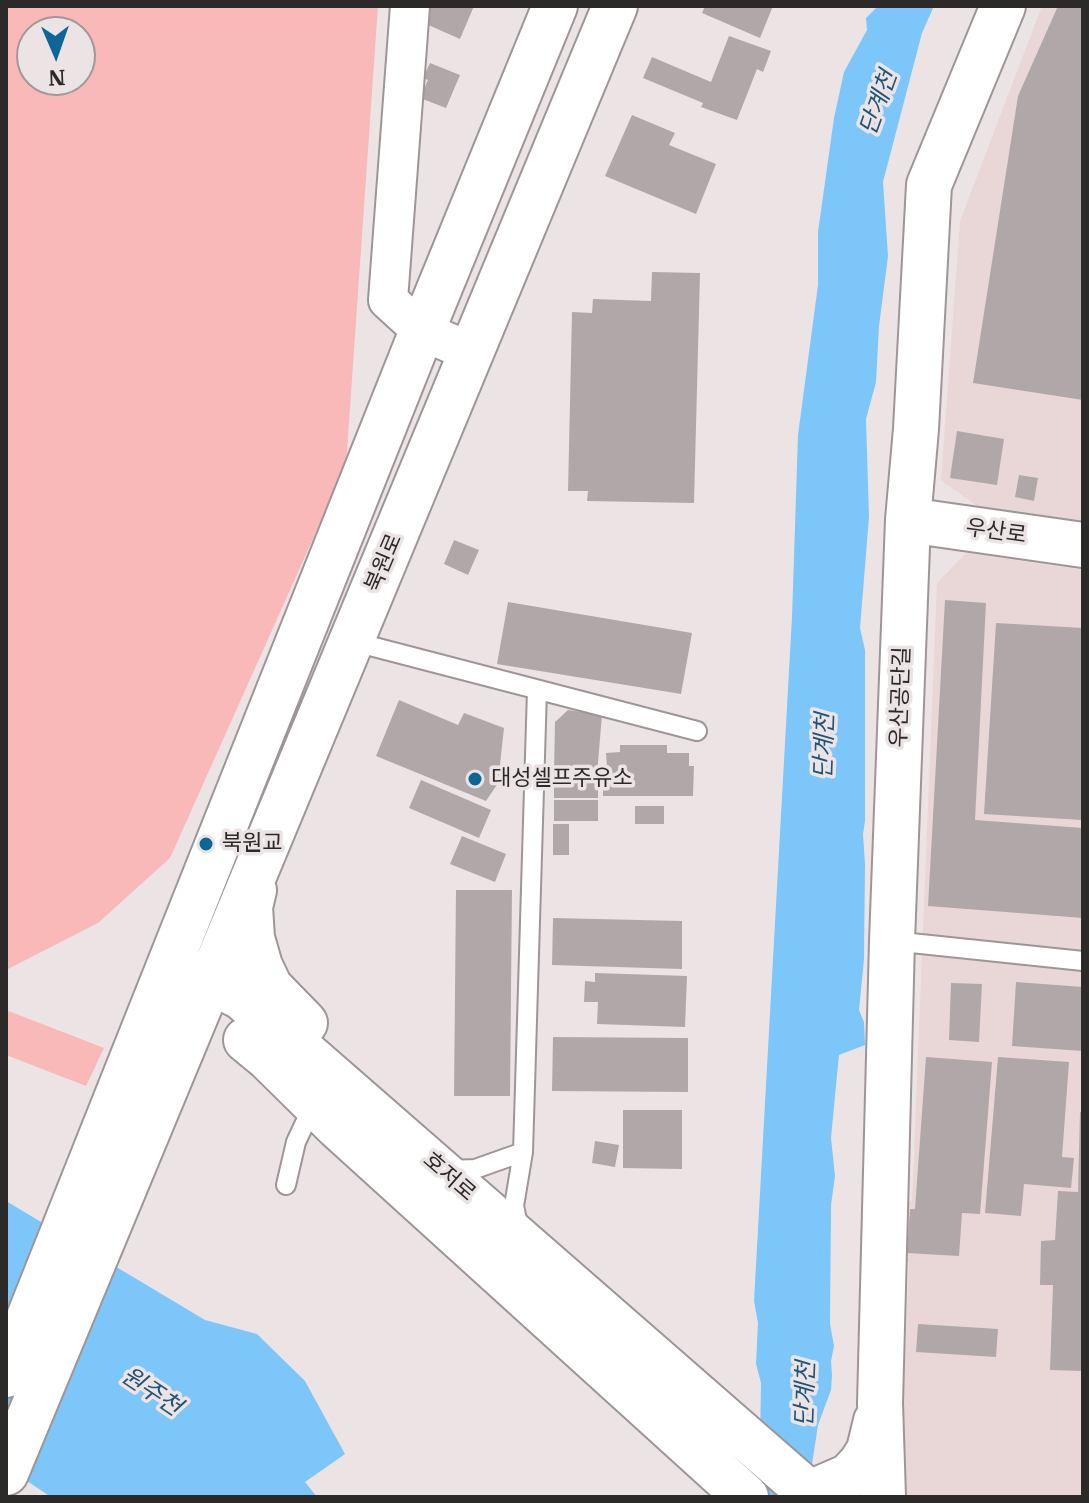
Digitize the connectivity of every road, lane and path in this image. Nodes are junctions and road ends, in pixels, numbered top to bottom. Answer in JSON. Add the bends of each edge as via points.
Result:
{"nodes":[{"id":1,"x":410,"y":6,"type":"edge"},
{"id":2,"x":555,"y":6,"type":"edge"},
{"id":3,"x":615,"y":6,"type":"edge"},
{"id":4,"x":1003,"y":6,"type":"edge"},
{"id":5,"x":422,"y":331,"type":"junction"},
{"id":6,"x":473,"y":353,"type":"junction"},
{"id":7,"x":908,"y":520,"type":"junction"},
{"id":8,"x":1083,"y":545,"type":"edge"},
{"id":9,"x":351,"y":641,"type":"junction"},
{"id":10,"x":537,"y":690,"type":"junction"},
{"id":11,"x":697,"y":731,"type":"dead end"},
{"id":12,"x":259,"y":862,"type":"junction"},
{"id":13,"x":892,"y":941,"type":"junction"},
{"id":14,"x":1083,"y":961,"type":"edge"},
{"id":15,"x":164,"y":979,"type":"junction"},
{"id":16,"x":204,"y":997,"type":"junction"},
{"id":17,"x":145,"y":1104,"type":"junction"},
{"id":18,"x":340,"y":1116,"type":"junction"},
{"id":19,"x":523,"y":1152,"type":"junction"},
{"id":20,"x":440,"y":1170,"type":"junction"},
{"id":21,"x":286,"y":1185,"type":"dead end"},
{"id":22,"x":521,"y":1241,"type":"junction"},
{"id":23,"x":6,"y":1375,"type":"edge"},
{"id":24,"x":880,"y":1403,"type":"junction"},
{"id":25,"x":6,"y":1473,"type":"edge"},
{"id":26,"x":812,"y":1495,"type":"edge"},
{"id":27,"x":746,"y":1497,"type":"edge"},
{"id":28,"x":883,"y":1497,"type":"edge"}],
"edges":[{"from":1,"to":5,"type":"street","via":[[388,300]]},
{"from":2,"to":5,"type":"street"},
{"from":3,"to":6,"type":"street","name":"북원로"},
{"from":4,"to":7,"type":"street","name":"우산공단길","via":[[929,185]]},
{"from":5,"to":6,"type":"street"},
{"from":5,"to":15,"type":"street"},
{"from":6,"to":9,"type":"street","name":"북원로"},
{"from":7,"to":8,"type":"street","name":"우산로"},
{"from":7,"to":13,"type":"street","name":"우산공단길"},
{"from":9,"to":10,"type":"lane"},
{"from":9,"to":12,"type":"street","name":"북원로"},
{"from":10,"to":11,"type":"lane"},
{"from":10,"to":19,"type":"lane"},
{"from":12,"to":16,"type":"street","name":"북원로"},
{"from":12,"to":18,"type":"street","via":[[250,907],[260,966],[270,987],[345,1064]]},
{"from":13,"to":14,"type":"lane"},
{"from":13,"to":24,"type":"street","name":"우산공단길"},
{"from":15,"to":16,"type":"street","name":"호저로"},
{"from":15,"to":17,"type":"street"},
{"from":16,"to":17,"type":"street","name":"북원로"},
{"from":16,"to":18,"type":"street","name":"호저로","via":[[226,1025]]},
{"from":17,"to":18,"type":"street","via":[[191,1068],[225,1059],[254,1067]]},
{"from":17,"to":23,"type":"street"},
{"from":17,"to":25,"type":"street"},
{"from":18,"to":20,"type":"street","name":"호저로"},
{"from":18,"to":21,"type":"lane","via":[[296,1142]]},
{"from":18,"to":27,"type":"street","name":"호저로"},
{"from":19,"to":20,"type":"lane","via":[[475,1169]]},
{"from":19,"to":22,"type":"lane","via":[[514,1206]]},
{"from":20,"to":22,"type":"street","name":"호저로"},
{"from":22,"to":26,"type":"street","name":"호저로"},
{"from":24,"to":26,"type":"street","via":[[861,1463],[849,1476]]},
{"from":24,"to":28,"type":"street"}]}
